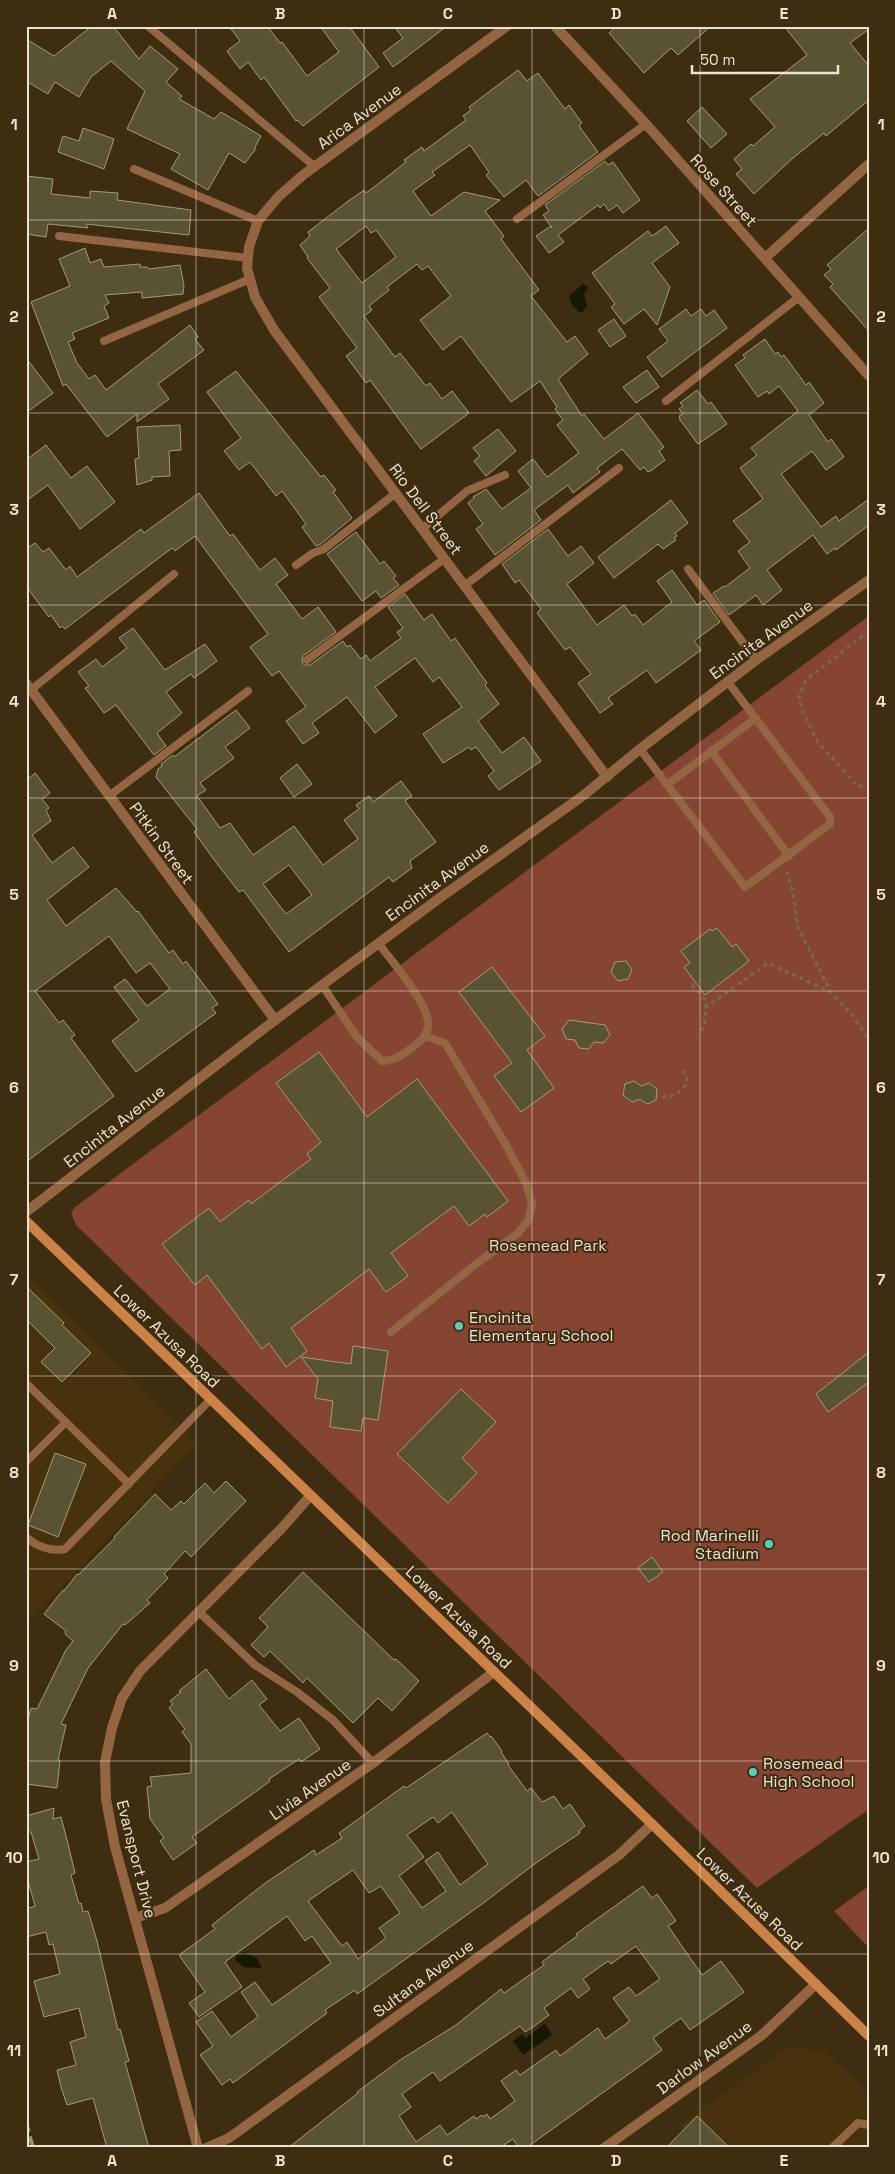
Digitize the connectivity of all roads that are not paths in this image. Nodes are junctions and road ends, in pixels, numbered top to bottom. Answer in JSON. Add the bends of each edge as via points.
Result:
{"nodes":[{"id":1,"x":148,"y":26,"type":"edge"},
{"id":2,"x":507,"y":26,"type":"edge"},
{"id":3,"x":555,"y":26,"type":"edge"},
{"id":4,"x":646,"y":124,"type":"junction"},
{"id":5,"x":869,"y":164,"type":"edge"},
{"id":6,"x":314,"y":166,"type":"junction"},
{"id":7,"x":134,"y":170,"type":"dead end"},
{"id":8,"x":517,"y":219,"type":"dead end"},
{"id":9,"x":258,"y":221,"type":"junction"},
{"id":10,"x":59,"y":236,"type":"dead end"},
{"id":11,"x":249,"y":247,"type":"joint"},
{"id":12,"x":248,"y":258,"type":"junction"},
{"id":13,"x":765,"y":258,"type":"junction"},
{"id":14,"x":250,"y":279,"type":"junction"},
{"id":15,"x":799,"y":297,"type":"junction"},
{"id":16,"x":104,"y":341,"type":"dead end"},
{"id":17,"x":869,"y":376,"type":"edge"},
{"id":18,"x":666,"y":401,"type":"dead end"},
{"id":19,"x":619,"y":468,"type":"dead end"},
{"id":20,"x":505,"y":475,"type":"dead end"},
{"id":21,"x":396,"y":493,"type":"junction"},
{"id":22,"x":422,"y":529,"type":"junction"},
{"id":23,"x":444,"y":559,"type":"junction"},
{"id":24,"x":296,"y":565,"type":"dead end"},
{"id":25,"x":688,"y":569,"type":"dead end"},
{"id":26,"x":174,"y":574,"type":"dead end"},
{"id":27,"x":869,"y":580,"type":"edge"},
{"id":28,"x":464,"y":586,"type":"junction"},
{"id":29,"x":307,"y":660,"type":"dead end"},
{"id":30,"x":756,"y":660,"type":"junction"},
{"id":31,"x":728,"y":682,"type":"junction"},
{"id":32,"x":29,"y":686,"type":"edge"},
{"id":33,"x":248,"y":691,"type":"dead end"},
{"id":34,"x":756,"y":718,"type":"junction"},
{"id":35,"x":640,"y":749,"type":"junction"},
{"id":36,"x":711,"y":751,"type":"junction"},
{"id":37,"x":607,"y":777,"type":"junction"},
{"id":38,"x":668,"y":784,"type":"junction"},
{"id":39,"x":109,"y":796,"type":"junction"},
{"id":40,"x":789,"y":856,"type":"junction"},
{"id":41,"x":378,"y":943,"type":"junction"},
{"id":42,"x":322,"y":985,"type":"junction"},
{"id":43,"x":274,"y":1020,"type":"junction"},
{"id":44,"x":426,"y":1036,"type":"junction"},
{"id":45,"x":26,"y":1212,"type":"edge"},
{"id":46,"x":26,"y":1221,"type":"edge"},
{"id":47,"x":391,"y":1332,"type":"dead end"},
{"id":48,"x":26,"y":1383,"type":"edge"},
{"id":49,"x":211,"y":1399,"type":"junction"},
{"id":50,"x":66,"y":1422,"type":"junction"},
{"id":51,"x":26,"y":1462,"type":"edge"},
{"id":52,"x":129,"y":1484,"type":"junction"},
{"id":53,"x":310,"y":1496,"type":"junction"},
{"id":54,"x":26,"y":1537,"type":"edge"},
{"id":55,"x":199,"y":1612,"type":"junction"},
{"id":56,"x":494,"y":1672,"type":"junction"},
{"id":57,"x":374,"y":1763,"type":"junction"},
{"id":58,"x":652,"y":1824,"type":"junction"},
{"id":59,"x":135,"y":1918,"type":"junction"},
{"id":60,"x":816,"y":1984,"type":"junction"},
{"id":61,"x":869,"y":2036,"type":"edge"},
{"id":62,"x":869,"y":2125,"type":"edge"},
{"id":63,"x":198,"y":2148,"type":"edge"},
{"id":64,"x":206,"y":2148,"type":"edge"},
{"id":65,"x":604,"y":2148,"type":"edge"},
{"id":66,"x":832,"y":2148,"type":"edge"}],
"edges":[{"from":1,"to":6,"type":"lane"},
{"from":2,"to":6,"type":"street","name":"Arica Avenue"},
{"from":3,"to":4,"type":"street","name":"Rose Street"},
{"from":4,"to":8,"type":"lane"},
{"from":4,"to":13,"type":"street","name":"Rose Street"},
{"from":5,"to":13,"type":"street"},
{"from":6,"to":9,"type":"street","name":"Arica Avenue","via":[[278,197]]},
{"from":7,"to":9,"type":"lane"},
{"from":9,"to":11,"type":"street","name":"Arica Avenue"},
{"from":10,"to":12,"type":"lane"},
{"from":11,"to":12,"type":"street","name":"Rio Dell Street"},
{"from":12,"to":14,"type":"street","name":"Rio Dell Street"},
{"from":13,"to":15,"type":"street","name":"Rose Street"},
{"from":14,"to":16,"type":"lane"},
{"from":14,"to":21,"type":"street","name":"Rio Dell Street","via":[[255,297],[274,330]]},
{"from":15,"to":17,"type":"street","name":"Rose Street"},
{"from":15,"to":18,"type":"lane"},
{"from":19,"to":28,"type":"lane"},
{"from":20,"to":22,"type":"lane","via":[[467,491]]},
{"from":21,"to":22,"type":"street","name":"Rio Dell Street"},
{"from":21,"to":24,"type":"lane","via":[[324,549]]},
{"from":22,"to":23,"type":"street","name":"Rio Dell Street"},
{"from":23,"to":28,"type":"street","name":"Rio Dell Street"},
{"from":23,"to":29,"type":"lane"},
{"from":25,"to":30,"type":"lane"},
{"from":26,"to":32,"type":"lane"},
{"from":27,"to":30,"type":"street","name":"Encinita Avenue"},
{"from":28,"to":37,"type":"street","name":"Rio Dell Street"},
{"from":30,"to":31,"type":"street","name":"Encinita Avenue"},
{"from":31,"to":34,"type":"lane"},
{"from":31,"to":35,"type":"street","name":"Encinita Avenue"},
{"from":32,"to":39,"type":"street","name":"Pitkin Street"},
{"from":33,"to":39,"type":"lane"},
{"from":34,"to":36,"type":"lane"},
{"from":34,"to":40,"type":"lane","via":[[830,816],[830,824]]},
{"from":35,"to":37,"type":"street","name":"Encinita Avenue"},
{"from":35,"to":38,"type":"lane"},
{"from":36,"to":38,"type":"lane"},
{"from":36,"to":40,"type":"lane"},
{"from":37,"to":41,"type":"street","name":"Encinita Avenue"},
{"from":38,"to":40,"type":"lane","via":[[745,888]]},
{"from":39,"to":43,"type":"street","name":"Pitkin Street"},
{"from":41,"to":42,"type":"street","name":"Encinita Avenue"},
{"from":41,"to":44,"type":"lane","via":[[425,1009],[429,1025]]},
{"from":42,"to":43,"type":"street","name":"Encinita Avenue"},
{"from":42,"to":44,"type":"lane","via":[[357,1037],[382,1061],[406,1052]]},
{"from":43,"to":45,"type":"street","name":"Encinita Avenue"},
{"from":44,"to":47,"type":"lane","via":[[445,1044],[453,1056],[506,1144],[526,1183],[532,1204],[528,1221],[518,1233]]},
{"from":46,"to":49,"type":"main road","name":"Lower Azusa Road"},
{"from":48,"to":50,"type":"lane"},
{"from":49,"to":52,"type":"lane"},
{"from":49,"to":53,"type":"main road","name":"Lower Azusa Road"},
{"from":50,"to":51,"type":"lane"},
{"from":50,"to":52,"type":"lane"},
{"from":52,"to":54,"type":"lane","via":[[65,1549],[56,1551]]},
{"from":53,"to":55,"type":"street","name":"Evansport Drive"},
{"from":53,"to":56,"type":"main road","name":"Lower Azusa Road"},
{"from":55,"to":57,"type":"lane","via":[[256,1665],[333,1720]]},
{"from":55,"to":59,"type":"street","name":"Evansport Drive","via":[[140,1671],[122,1698],[108,1745],[106,1799],[115,1847]]},
{"from":56,"to":57,"type":"street","name":"Livia Avenue"},
{"from":56,"to":58,"type":"main road","name":"Lower Azusa Road"},
{"from":57,"to":59,"type":"street","name":"Livia Avenue","via":[[166,1908]]},
{"from":58,"to":60,"type":"main road","name":"Lower Azusa Road"},
{"from":58,"to":64,"type":"street","name":"Sultana Avenue","via":[[618,1855],[229,2138]]},
{"from":59,"to":63,"type":"street","name":"Evansport Drive"},
{"from":60,"to":61,"type":"main road","name":"Lower Azusa Road"},
{"from":60,"to":65,"type":"street","name":"Darlow Avenue","via":[[762,2035]]},
{"from":62,"to":66,"type":"lane","via":[[858,2123]]}]}
